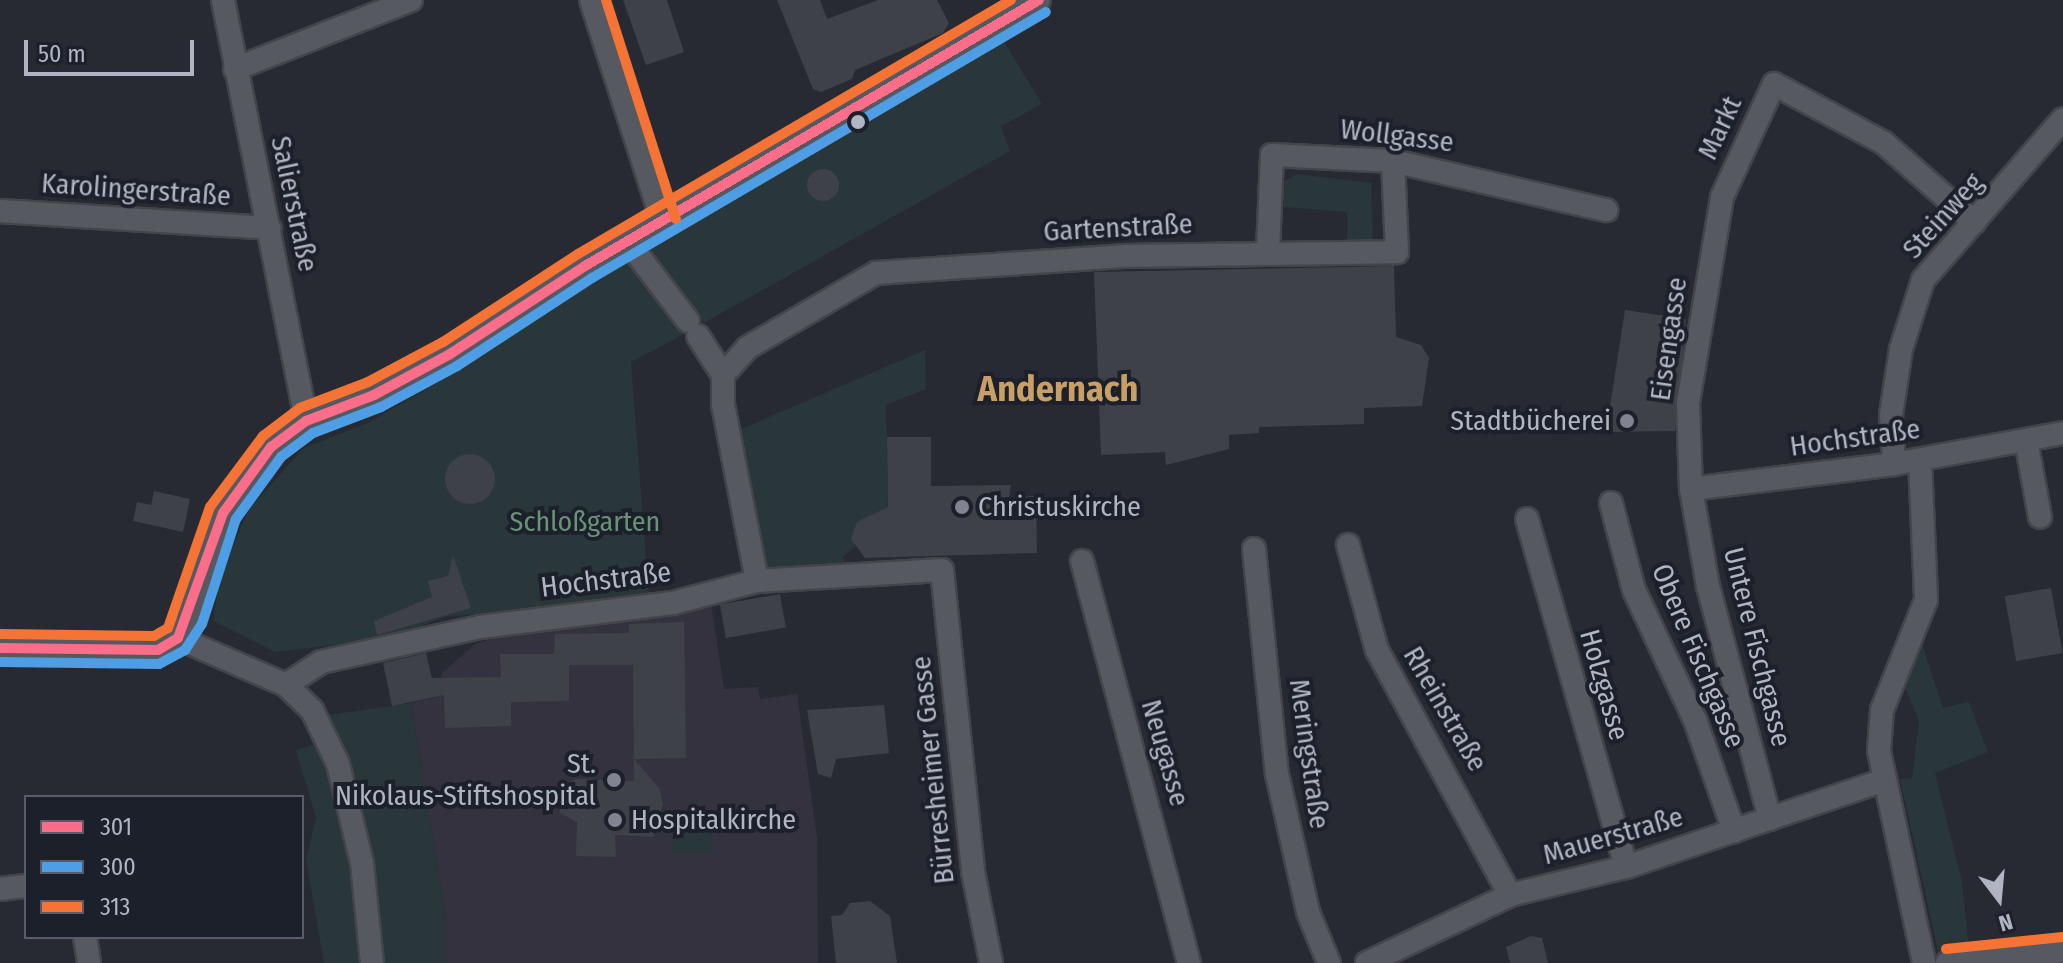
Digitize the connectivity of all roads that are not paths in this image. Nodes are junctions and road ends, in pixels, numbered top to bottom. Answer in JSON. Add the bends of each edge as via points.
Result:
{"nodes":[{"id":1,"x":223,"y":0,"type":"edge"},
{"id":2,"x":411,"y":0,"type":"edge"},
{"id":3,"x":591,"y":0,"type":"edge"},
{"id":4,"x":1039,"y":0,"type":"edge"},
{"id":5,"x":235,"y":69,"type":"junction"},
{"id":6,"x":2063,"y":119,"type":"edge"},
{"id":7,"x":1393,"y":161,"type":"junction"},
{"id":8,"x":1722,"y":197,"type":"joint"},
{"id":9,"x":1606,"y":210,"type":"dead end"},
{"id":10,"x":0,"y":211,"type":"edge"},
{"id":11,"x":1974,"y":222,"type":"junction"},
{"id":12,"x":663,"y":223,"type":"junction"},
{"id":13,"x":269,"y":228,"type":"junction"},
{"id":14,"x":628,"y":242,"type":"junction"},
{"id":15,"x":1268,"y":251,"type":"junction"},
{"id":16,"x":723,"y":375,"type":"junction"},
{"id":17,"x":306,"y":421,"type":"junction"},
{"id":18,"x":2063,"y":433,"type":"edge"},
{"id":19,"x":2026,"y":440,"type":"junction"},
{"id":20,"x":1920,"y":460,"type":"junction"},
{"id":21,"x":1894,"y":464,"type":"junction"},
{"id":22,"x":1691,"y":489,"type":"junction"},
{"id":23,"x":1611,"y":503,"type":"dead end"},
{"id":24,"x":2040,"y":517,"type":"dead end"},
{"id":25,"x":1527,"y":519,"type":"dead end"},
{"id":26,"x":1348,"y":545,"type":"dead end"},
{"id":27,"x":1254,"y":549,"type":"dead end"},
{"id":28,"x":1082,"y":561,"type":"dead end"},
{"id":29,"x":942,"y":570,"type":"joint"},
{"id":30,"x":757,"y":581,"type":"junction"},
{"id":31,"x":178,"y":638,"type":"junction"},
{"id":32,"x":0,"y":648,"type":"edge"},
{"id":33,"x":286,"y":685,"type":"junction"},
{"id":34,"x":1882,"y":781,"type":"junction"},
{"id":35,"x":1770,"y":819,"type":"junction"},
{"id":36,"x":1734,"y":831,"type":"junction"},
{"id":37,"x":1626,"y":867,"type":"junction"},
{"id":38,"x":24,"y":886,"type":"edge"},
{"id":39,"x":0,"y":889,"type":"edge"},
{"id":40,"x":1510,"y":895,"type":"junction"},
{"id":41,"x":85,"y":939,"type":"edge"},
{"id":42,"x":2063,"y":951,"type":"edge"},
{"id":43,"x":371,"y":953,"type":"edge"},
{"id":44,"x":89,"y":963,"type":"edge"},
{"id":45,"x":991,"y":963,"type":"edge"},
{"id":46,"x":1189,"y":963,"type":"edge"},
{"id":47,"x":1329,"y":963,"type":"edge"},
{"id":48,"x":1367,"y":963,"type":"edge"},
{"id":49,"x":1924,"y":963,"type":"edge"},
{"id":50,"x":1947,"y":963,"type":"edge"}],
"edges":[{"from":1,"to":5,"type":"street","name":"Salierstraße"},
{"from":2,"to":5,"type":"street"},
{"from":3,"to":12,"type":"street"},
{"from":4,"to":12,"type":"street"},
{"from":5,"to":13,"type":"street","name":"Salierstraße"},
{"from":6,"to":11,"type":"street","name":"Steinweg"},
{"from":7,"to":9,"type":"street","name":"Wollgasse"},
{"from":7,"to":15,"type":"street","name":"Wollgasse","via":[[1272,155]]},
{"from":7,"to":15,"type":"street","name":"Gartenstraße","via":[[1397,252]]},
{"from":8,"to":11,"type":"street","name":"Markt","via":[[1774,84],[1884,143]]},
{"from":8,"to":22,"type":"street","name":"Eisengasse","via":[[1688,403]]},
{"from":10,"to":13,"type":"street","name":"Karolingerstraße"},
{"from":11,"to":21,"type":"street","name":"Steinweg","via":[[1923,280],[1901,349],[1891,415]]},
{"from":12,"to":14,"type":"street"},
{"from":13,"to":17,"type":"street","name":"Salierstraße"},
{"from":14,"to":16,"type":"street"},
{"from":14,"to":17,"type":"street","via":[[450,354],[374,395]]},
{"from":15,"to":16,"type":"street","name":"Gartenstraße","via":[[876,273],[747,348]]},
{"from":16,"to":30,"type":"street","via":[[725,421]]},
{"from":17,"to":31,"type":"street","via":[[271,447],[223,513]]},
{"from":18,"to":19,"type":"street","name":"Hochstraße"},
{"from":19,"to":20,"type":"street","name":"Hochstraße"},
{"from":19,"to":24,"type":"street"},
{"from":20,"to":21,"type":"street","name":"Hochstraße"},
{"from":20,"to":34,"type":"street","via":[[1926,600],[1882,710]]},
{"from":21,"to":22,"type":"street","name":"Hochstraße"},
{"from":22,"to":35,"type":"street","name":"Untere Fischgasse","via":[[1708,586]]},
{"from":23,"to":36,"type":"street","name":"Obere Fischgasse","via":[[1634,590],[1695,720]]},
{"from":25,"to":37,"type":"street","name":"Holzgasse"},
{"from":26,"to":40,"type":"street","name":"Rheinstraße","via":[[1377,650]]},
{"from":27,"to":47,"type":"street","name":"Meringstraße","via":[[1277,774],[1308,912]]},
{"from":28,"to":46,"type":"street","name":"Neugasse"},
{"from":29,"to":30,"type":"street","name":"Hochstraße"},
{"from":29,"to":45,"type":"street","name":"Bürresheimer Gasse","via":[[973,872]]},
{"from":30,"to":33,"type":"street","name":"Hochstraße","via":[[673,603],[480,627],[359,653],[321,662]]},
{"from":31,"to":32,"type":"street","via":[[158,650]]},
{"from":31,"to":33,"type":"street"},
{"from":33,"to":43,"type":"street","via":[[312,710],[338,764],[362,863]]},
{"from":34,"to":35,"type":"street","name":"Mauerstraße"},
{"from":34,"to":49,"type":"street"},
{"from":35,"to":36,"type":"street","name":"Mauerstraße"},
{"from":36,"to":37,"type":"street","name":"Mauerstraße"},
{"from":37,"to":40,"type":"street","name":"Mauerstraße"},
{"from":38,"to":39,"type":"street"},
{"from":40,"to":48,"type":"street","name":"Mauerstraße"},
{"from":41,"to":44,"type":"street"},
{"from":42,"to":50,"type":"street"}]}
